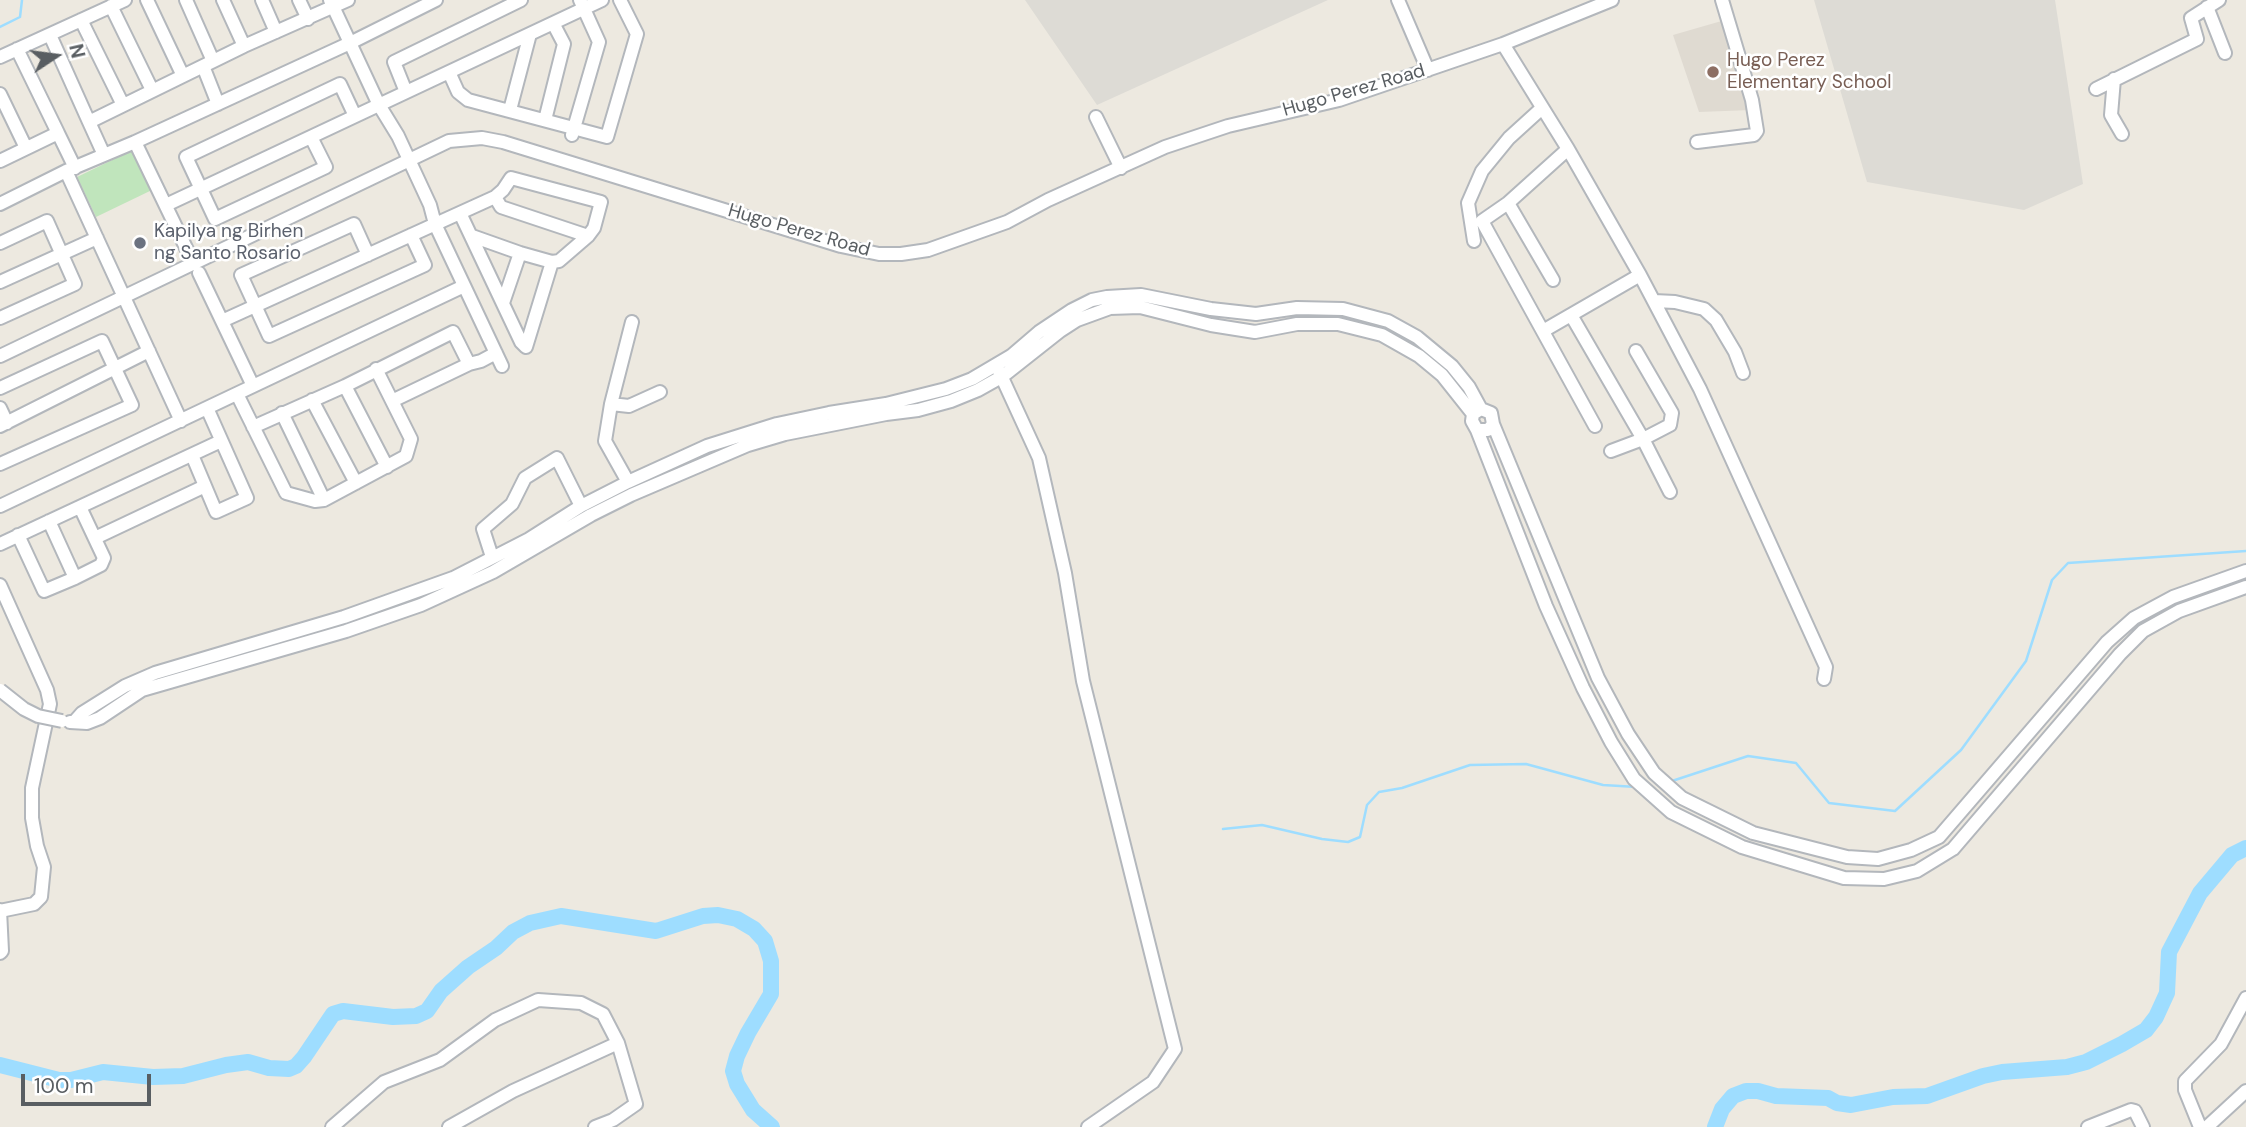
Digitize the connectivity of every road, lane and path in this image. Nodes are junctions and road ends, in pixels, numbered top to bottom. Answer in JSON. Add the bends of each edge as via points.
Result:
{"nodes":[{"id":1,"x":125,"y":0,"type":"edge"},
{"id":2,"x":147,"y":0,"type":"edge"},
{"id":3,"x":186,"y":0,"type":"edge"},
{"id":4,"x":223,"y":0,"type":"edge"},
{"id":5,"x":262,"y":0,"type":"edge"},
{"id":6,"x":299,"y":0,"type":"edge"},
{"id":7,"x":348,"y":0,"type":"edge"},
{"id":8,"x":436,"y":0,"type":"edge"},
{"id":9,"x":521,"y":0,"type":"edge"},
{"id":10,"x":602,"y":0,"type":"edge"},
{"id":11,"x":620,"y":0,"type":"edge"},
{"id":12,"x":1398,"y":0,"type":"edge"},
{"id":13,"x":1612,"y":0,"type":"edge"},
{"id":14,"x":1722,"y":0,"type":"edge"},
{"id":15,"x":2219,"y":0,"type":"edge"},
{"id":16,"x":331,"y":3,"type":"edge"},
{"id":17,"x":582,"y":4,"type":"edge"},
{"id":18,"x":111,"y":6,"type":"junction"},
{"id":19,"x":2207,"y":7,"type":"junction"},
{"id":20,"x":308,"y":19,"type":"junction"},
{"id":21,"x":81,"y":20,"type":"junction"},
{"id":22,"x":553,"y":23,"type":"junction"},
{"id":23,"x":276,"y":32,"type":"junction"},
{"id":24,"x":50,"y":34,"type":"junction"},
{"id":25,"x":530,"y":34,"type":"junction"},
{"id":26,"x":350,"y":43,"type":"junction"},
{"id":27,"x":1503,"y":44,"type":"junction"},
{"id":28,"x":244,"y":46,"type":"junction"},
{"id":29,"x":17,"y":49,"type":"junction"},
{"id":30,"x":2225,"y":53,"type":"dead end"},
{"id":31,"x":0,"y":57,"type":"edge"},
{"id":32,"x":208,"y":64,"type":"junction"},
{"id":33,"x":1428,"y":70,"type":"junction"},
{"id":34,"x":449,"y":72,"type":"junction"},
{"id":35,"x":183,"y":76,"type":"junction"},
{"id":36,"x":2114,"y":79,"type":"junction"},
{"id":37,"x":2096,"y":89,"type":"dead end"},
{"id":38,"x":152,"y":90,"type":"junction"},
{"id":39,"x":406,"y":92,"type":"junction"},
{"id":40,"x":0,"y":94,"type":"edge"},
{"id":41,"x":218,"y":104,"type":"junction"},
{"id":42,"x":123,"y":105,"type":"junction"},
{"id":43,"x":379,"y":105,"type":"junction"},
{"id":44,"x":1542,"y":108,"type":"junction"},
{"id":45,"x":510,"y":110,"type":"junction"},
{"id":46,"x":355,"y":116,"type":"junction"},
{"id":47,"x":1096,"y":117,"type":"dead end"},
{"id":48,"x":545,"y":120,"type":"junction"},
{"id":49,"x":89,"y":122,"type":"junction"},
{"id":50,"x":573,"y":132,"type":"junction"},
{"id":51,"x":58,"y":133,"type":"junction"},
{"id":52,"x":2122,"y":134,"type":"dead end"},
{"id":53,"x":312,"y":137,"type":"junction"},
{"id":54,"x":135,"y":142,"type":"junction"},
{"id":55,"x":1697,"y":142,"type":"dead end"},
{"id":56,"x":26,"y":148,"type":"junction"},
{"id":57,"x":1568,"y":149,"type":"junction"},
{"id":58,"x":104,"y":155,"type":"junction"},
{"id":59,"x":0,"y":161,"type":"edge"},
{"id":60,"x":406,"y":162,"type":"junction"},
{"id":61,"x":1121,"y":167,"type":"junction"},
{"id":62,"x":71,"y":170,"type":"junction"},
{"id":63,"x":201,"y":189,"type":"junction"},
{"id":64,"x":495,"y":197,"type":"junction"},
{"id":65,"x":1508,"y":203,"type":"junction"},
{"id":66,"x":0,"y":204,"type":"edge"},
{"id":67,"x":166,"y":205,"type":"junction"},
{"id":68,"x":460,"y":213,"type":"junction"},
{"id":69,"x":435,"y":224,"type":"junction"},
{"id":70,"x":411,"y":235,"type":"junction"},
{"id":71,"x":472,"y":236,"type":"junction"},
{"id":72,"x":588,"y":236,"type":"junction"},
{"id":73,"x":97,"y":238,"type":"junction"},
{"id":74,"x":1474,"y":241,"type":"dead end"},
{"id":75,"x":0,"y":243,"type":"edge"},
{"id":76,"x":520,"y":253,"type":"junction"},
{"id":77,"x":62,"y":254,"type":"junction"},
{"id":78,"x":189,"y":254,"type":"dead end"},
{"id":79,"x":368,"y":255,"type":"junction"},
{"id":80,"x":552,"y":262,"type":"junction"},
{"id":81,"x":199,"y":273,"type":"dead end"},
{"id":82,"x":1640,"y":275,"type":"junction"},
{"id":83,"x":1553,"y":280,"type":"dead end"},
{"id":84,"x":0,"y":282,"type":"edge"},
{"id":85,"x":464,"y":286,"type":"junction"},
{"id":86,"x":124,"y":296,"type":"junction"},
{"id":87,"x":1654,"y":301,"type":"junction"},
{"id":88,"x":1108,"y":302,"type":"junction"},
{"id":89,"x":503,"y":303,"type":"junction"},
{"id":90,"x":255,"y":306,"type":"junction"},
{"id":91,"x":1571,"y":315,"type":"junction"},
{"id":92,"x":0,"y":318,"type":"edge"},
{"id":93,"x":222,"y":321,"type":"junction"},
{"id":94,"x":632,"y":322,"type":"dead end"},
{"id":95,"x":1543,"y":331,"type":"junction"},
{"id":96,"x":149,"y":351,"type":"junction"},
{"id":97,"x":1636,"y":351,"type":"dead end"},
{"id":98,"x":496,"y":353,"type":"junction"},
{"id":99,"x":0,"y":356,"type":"edge"},
{"id":100,"x":469,"y":363,"type":"junction"},
{"id":101,"x":502,"y":366,"type":"dead end"},
{"id":102,"x":116,"y":369,"type":"junction"},
{"id":103,"x":376,"y":369,"type":"junction"},
{"id":104,"x":999,"y":371,"type":"junction"},
{"id":105,"x":1742,"y":373,"type":"dead end"},
{"id":106,"x":253,"y":386,"type":"junction"},
{"id":107,"x":345,"y":386,"type":"junction"},
{"id":108,"x":0,"y":388,"type":"edge"},
{"id":109,"x":660,"y":391,"type":"dead end"},
{"id":110,"x":237,"y":394,"type":"junction"},
{"id":111,"x":312,"y":400,"type":"junction"},
{"id":112,"x":392,"y":401,"type":"junction"},
{"id":113,"x":611,"y":404,"type":"junction"},
{"id":114,"x":0,"y":408,"type":"edge"},
{"id":115,"x":207,"y":408,"type":"junction"},
{"id":116,"x":1477,"y":412,"type":"junction"},
{"id":117,"x":282,"y":413,"type":"junction"},
{"id":118,"x":181,"y":421,"type":"junction"},
{"id":119,"x":4,"y":425,"type":"edge"},
{"id":120,"x":1493,"y":425,"type":"junction"},
{"id":121,"x":1595,"y":426,"type":"dead end"},
{"id":122,"x":253,"y":427,"type":"junction"},
{"id":123,"x":1477,"y":430,"type":"junction"},
{"id":124,"x":1643,"y":439,"type":"junction"},
{"id":125,"x":221,"y":441,"type":"junction"},
{"id":126,"x":1611,"y":452,"type":"dead end"},
{"id":127,"x":192,"y":455,"type":"junction"},
{"id":128,"x":0,"y":464,"type":"edge"},
{"id":129,"x":387,"y":467,"type":"junction"},
{"id":130,"x":628,"y":482,"type":"junction"},
{"id":131,"x":356,"y":483,"type":"junction"},
{"id":132,"x":205,"y":486,"type":"junction"},
{"id":133,"x":1670,"y":492,"type":"dead end"},
{"id":134,"x":324,"y":500,"type":"junction"},
{"id":135,"x":0,"y":506,"type":"edge"},
{"id":136,"x":581,"y":506,"type":"junction"},
{"id":137,"x":80,"y":507,"type":"junction"},
{"id":138,"x":49,"y":521,"type":"junction"},
{"id":139,"x":18,"y":535,"type":"junction"},
{"id":140,"x":95,"y":538,"type":"junction"},
{"id":141,"x":0,"y":544,"type":"edge"},
{"id":142,"x":492,"y":557,"type":"junction"},
{"id":143,"x":2246,"y":571,"type":"edge"},
{"id":144,"x":75,"y":578,"type":"junction"},
{"id":145,"x":0,"y":585,"type":"edge"},
{"id":146,"x":2246,"y":587,"type":"edge"},
{"id":147,"x":1824,"y":679,"type":"dead end"},
{"id":148,"x":0,"y":690,"type":"edge"},
{"id":149,"x":68,"y":722,"type":"junction"},
{"id":150,"x":0,"y":911,"type":"edge"},
{"id":151,"x":0,"y":953,"type":"edge"},
{"id":152,"x":2246,"y":998,"type":"edge"},
{"id":153,"x":618,"y":1043,"type":"junction"},
{"id":154,"x":2246,"y":1091,"type":"edge"},
{"id":155,"x":331,"y":1127,"type":"edge"},
{"id":156,"x":449,"y":1127,"type":"edge"},
{"id":157,"x":595,"y":1127,"type":"edge"},
{"id":158,"x":1088,"y":1127,"type":"edge"},
{"id":159,"x":2088,"y":1127,"type":"edge"},
{"id":160,"x":2143,"y":1127,"type":"edge"},
{"id":161,"x":2200,"y":1127,"type":"edge"},
{"id":162,"x":2207,"y":1127,"type":"edge"}],
"edges":[{"from":1,"to":18,"type":"street"},
{"from":2,"to":35,"type":"street"},
{"from":3,"to":32,"type":"street"},
{"from":4,"to":28,"type":"street"},
{"from":5,"to":23,"type":"street"},
{"from":6,"to":20,"type":"street"},
{"from":7,"to":16,"type":"street"},
{"from":8,"to":26,"type":"street"},
{"from":9,"to":39,"type":"street","via":[[394,62]]},
{"from":10,"to":17,"type":"street"},
{"from":11,"to":50,"type":"street","via":[[637,33],[607,137]]},
{"from":12,"to":33,"type":"street"},
{"from":13,"to":27,"type":"street","name":"Hugo Perez Road"},
{"from":14,"to":55,"type":"street","via":[[1757,131]]},
{"from":15,"to":19,"type":"street"},
{"from":16,"to":20,"type":"street"},
{"from":16,"to":26,"type":"street"},
{"from":17,"to":22,"type":"street"},
{"from":17,"to":50,"type":"street","via":[[598,42]]},
{"from":18,"to":21,"type":"street"},
{"from":18,"to":38,"type":"street"},
{"from":19,"to":30,"type":"street"},
{"from":19,"to":36,"type":"street","via":[[2191,18],[2197,39]]},
{"from":20,"to":23,"type":"street"},
{"from":21,"to":24,"type":"street"},
{"from":21,"to":42,"type":"street"},
{"from":22,"to":25,"type":"street"},
{"from":22,"to":48,"type":"street","via":[[564,44]]},
{"from":23,"to":28,"type":"street"},
{"from":24,"to":29,"type":"street"},
{"from":24,"to":49,"type":"street"},
{"from":25,"to":34,"type":"street"},
{"from":25,"to":45,"type":"street"},
{"from":26,"to":41,"type":"street"},
{"from":26,"to":43,"type":"street"},
{"from":27,"to":33,"type":"street","name":"Hugo Perez Road"},
{"from":27,"to":44,"type":"street"},
{"from":28,"to":32,"type":"street"},
{"from":29,"to":31,"type":"street"},
{"from":29,"to":51,"type":"street"},
{"from":32,"to":35,"type":"street"},
{"from":32,"to":41,"type":"street"},
{"from":33,"to":61,"type":"street","name":"Hugo Perez Road","via":[[1339,100],[1228,125]]},
{"from":34,"to":39,"type":"street"},
{"from":34,"to":45,"type":"street","via":[[463,97]]},
{"from":35,"to":38,"type":"street"},
{"from":36,"to":37,"type":"street"},
{"from":36,"to":52,"type":"street","via":[[2111,115]]},
{"from":38,"to":42,"type":"street"},
{"from":39,"to":43,"type":"street"},
{"from":40,"to":56,"type":"street"},
{"from":41,"to":54,"type":"street"},
{"from":42,"to":49,"type":"street"},
{"from":43,"to":46,"type":"street"},
{"from":43,"to":60,"type":"street"},
{"from":44,"to":57,"type":"street"},
{"from":44,"to":74,"type":"street","via":[[1509,138],[1482,172],[1468,203]]},
{"from":45,"to":48,"type":"street"},
{"from":46,"to":53,"type":"street"},
{"from":46,"to":63,"type":"street","via":[[340,84],[186,157]]},
{"from":47,"to":61,"type":"street"},
{"from":48,"to":50,"type":"street"},
{"from":49,"to":58,"type":"street"},
{"from":51,"to":56,"type":"street"},
{"from":51,"to":62,"type":"street"},
{"from":53,"to":63,"type":"street"},
{"from":53,"to":63,"type":"street","via":[[326,167],[240,208],[215,219]]},
{"from":54,"to":58,"type":"street"},
{"from":54,"to":67,"type":"street"},
{"from":56,"to":59,"type":"street"},
{"from":57,"to":65,"type":"street"},
{"from":57,"to":82,"type":"street"},
{"from":58,"to":62,"type":"street"},
{"from":60,"to":61,"type":"street","name":"Hugo Perez Road","via":[[449,141],[482,138],[503,142],[879,254],[929,250],[1007,222]]},
{"from":60,"to":69,"type":"street"},
{"from":60,"to":86,"type":"street","name":"Hugo Perez Road"},
{"from":62,"to":66,"type":"street"},
{"from":62,"to":73,"type":"street"},
{"from":63,"to":67,"type":"street"},
{"from":64,"to":68,"type":"street"},
{"from":64,"to":72,"type":"street","via":[[501,207]]},
{"from":64,"to":72,"type":"street","via":[[511,178],[601,202]]},
{"from":65,"to":83,"type":"street"},
{"from":65,"to":95,"type":"street","via":[[1482,221]]},
{"from":67,"to":78,"type":"street"},
{"from":68,"to":69,"type":"street"},
{"from":68,"to":71,"type":"street"},
{"from":69,"to":70,"type":"street"},
{"from":69,"to":85,"type":"street"},
{"from":70,"to":79,"type":"street"},
{"from":70,"to":90,"type":"street","via":[[425,265],[269,336]]},
{"from":71,"to":76,"type":"street"},
{"from":71,"to":89,"type":"street"},
{"from":72,"to":80,"type":"street"},
{"from":73,"to":77,"type":"street"},
{"from":73,"to":86,"type":"street"},
{"from":75,"to":77,"type":"street","via":[[47,221]]},
{"from":76,"to":80,"type":"street"},
{"from":76,"to":89,"type":"street"},
{"from":77,"to":84,"type":"street"},
{"from":77,"to":92,"type":"street","via":[[75,284]]},
{"from":79,"to":90,"type":"street"},
{"from":79,"to":90,"type":"street","via":[[354,224],[241,275]]},
{"from":80,"to":89,"type":"street","via":[[526,347]]},
{"from":81,"to":93,"type":"street"},
{"from":82,"to":87,"type":"street"},
{"from":82,"to":91,"type":"street"},
{"from":85,"to":98,"type":"street"},
{"from":85,"to":106,"type":"street"},
{"from":86,"to":96,"type":"street"},
{"from":86,"to":99,"type":"street","name":"Hugo Perez Road"},
{"from":87,"to":105,"type":"street","via":[[1704,309],[1716,320]]},
{"from":87,"to":147,"type":"street","via":[[1700,389],[1826,667]]},
{"from":88,"to":104,"type":"street","via":[[1092,300],[1054,321]]},
{"from":88,"to":116,"type":"street","via":[[1255,332],[1297,324],[1338,324],[1382,335],[1419,356]]},
{"from":88,"to":116,"type":"street","via":[[1141,295],[1256,314],[1297,308],[1343,309],[1388,321],[1417,337],[1452,366],[1469,387]]},
{"from":90,"to":93,"type":"street"},
{"from":91,"to":95,"type":"street"},
{"from":91,"to":124,"type":"street"},
{"from":93,"to":106,"type":"street"},
{"from":94,"to":113,"type":"street"},
{"from":95,"to":121,"type":"street"},
{"from":96,"to":102,"type":"street"},
{"from":96,"to":118,"type":"street"},
{"from":97,"to":124,"type":"street","via":[[1672,413],[1670,425]]},
{"from":98,"to":100,"type":"street"},
{"from":98,"to":101,"type":"street"},
{"from":100,"to":103,"type":"street","via":[[453,332]]},
{"from":100,"to":112,"type":"street"},
{"from":102,"to":108,"type":"street","via":[[102,341]]},
{"from":102,"to":119,"type":"street"},
{"from":102,"to":128,"type":"street","via":[[132,405]]},
{"from":103,"to":107,"type":"street"},
{"from":103,"to":112,"type":"street"},
{"from":104,"to":130,"type":"street","via":[[886,404],[746,433]]},
{"from":104,"to":149,"type":"street","via":[[969,394],[918,410],[748,445],[631,495],[493,572],[421,605],[151,687],[100,718]]},
{"from":104,"to":158,"type":"street","via":[[1039,458],[1083,681],[1175,1049],[1153,1082]]},
{"from":106,"to":110,"type":"street"},
{"from":107,"to":111,"type":"street"},
{"from":107,"to":129,"type":"street"},
{"from":109,"to":113,"type":"street","via":[[629,406]]},
{"from":110,"to":115,"type":"street"},
{"from":110,"to":122,"type":"street"},
{"from":111,"to":117,"type":"street"},
{"from":111,"to":131,"type":"street"},
{"from":112,"to":129,"type":"street","via":[[411,439],[406,456]]},
{"from":113,"to":130,"type":"street","via":[[605,441]]},
{"from":114,"to":119,"type":"street"},
{"from":115,"to":118,"type":"street"},
{"from":115,"to":125,"type":"street"},
{"from":116,"to":120,"type":"street","via":[[1491,413]]},
{"from":116,"to":123,"type":"street","via":[[1473,425]]},
{"from":117,"to":122,"type":"street"},
{"from":117,"to":134,"type":"street"},
{"from":118,"to":135,"type":"street"},
{"from":120,"to":123,"type":"street"},
{"from":120,"to":143,"type":"street","via":[[1598,678],[1654,773],[1682,798],[1753,833],[1847,857],[1878,859],[1939,837],[2107,642],[2134,618],[2173,597]]},
{"from":122,"to":134,"type":"street","via":[[286,493]]},
{"from":123,"to":146,"type":"street","via":[[1567,653],[1634,779],[1671,812],[1742,847],[1844,878],[1884,880],[1917,871],[1953,849],[2143,631],[2179,611]]},
{"from":124,"to":126,"type":"street"},
{"from":124,"to":133,"type":"street"},
{"from":125,"to":127,"type":"street"},
{"from":125,"to":132,"type":"street","via":[[247,498],[216,512]]},
{"from":127,"to":132,"type":"street"},
{"from":127,"to":137,"type":"street"},
{"from":129,"to":131,"type":"street"},
{"from":130,"to":136,"type":"street"},
{"from":131,"to":134,"type":"street"},
{"from":132,"to":140,"type":"street"},
{"from":136,"to":142,"type":"street"},
{"from":136,"to":142,"type":"street","via":[[557,458],[525,478],[512,504],[483,528]]},
{"from":137,"to":138,"type":"street"},
{"from":137,"to":140,"type":"street"},
{"from":138,"to":139,"type":"street"},
{"from":138,"to":144,"type":"street"},
{"from":139,"to":141,"type":"street"},
{"from":139,"to":144,"type":"street","via":[[44,591]]},
{"from":140,"to":144,"type":"street","via":[[104,561]]},
{"from":142,"to":149,"type":"street","via":[[453,578],[344,617],[141,678]]},
{"from":145,"to":150,"type":"street","via":[[50,704],[32,788],[32,818],[44,886],[34,904]]},
{"from":148,"to":149,"type":"street","bridge":true,"via":[[38,716]]},
{"from":150,"to":151,"type":"street"},
{"from":152,"to":161,"type":"street","via":[[2221,1044],[2185,1080]]},
{"from":153,"to":155,"type":"street","via":[[603,1014],[581,1003],[538,1000],[495,1020],[440,1060],[384,1082]]},
{"from":153,"to":156,"type":"street","via":[[513,1091]]},
{"from":153,"to":157,"type":"street","via":[[636,1104]]},
{"from":154,"to":162,"type":"street"},
{"from":159,"to":160,"type":"street","via":[[2126,1111],[2135,1111]]}]}
